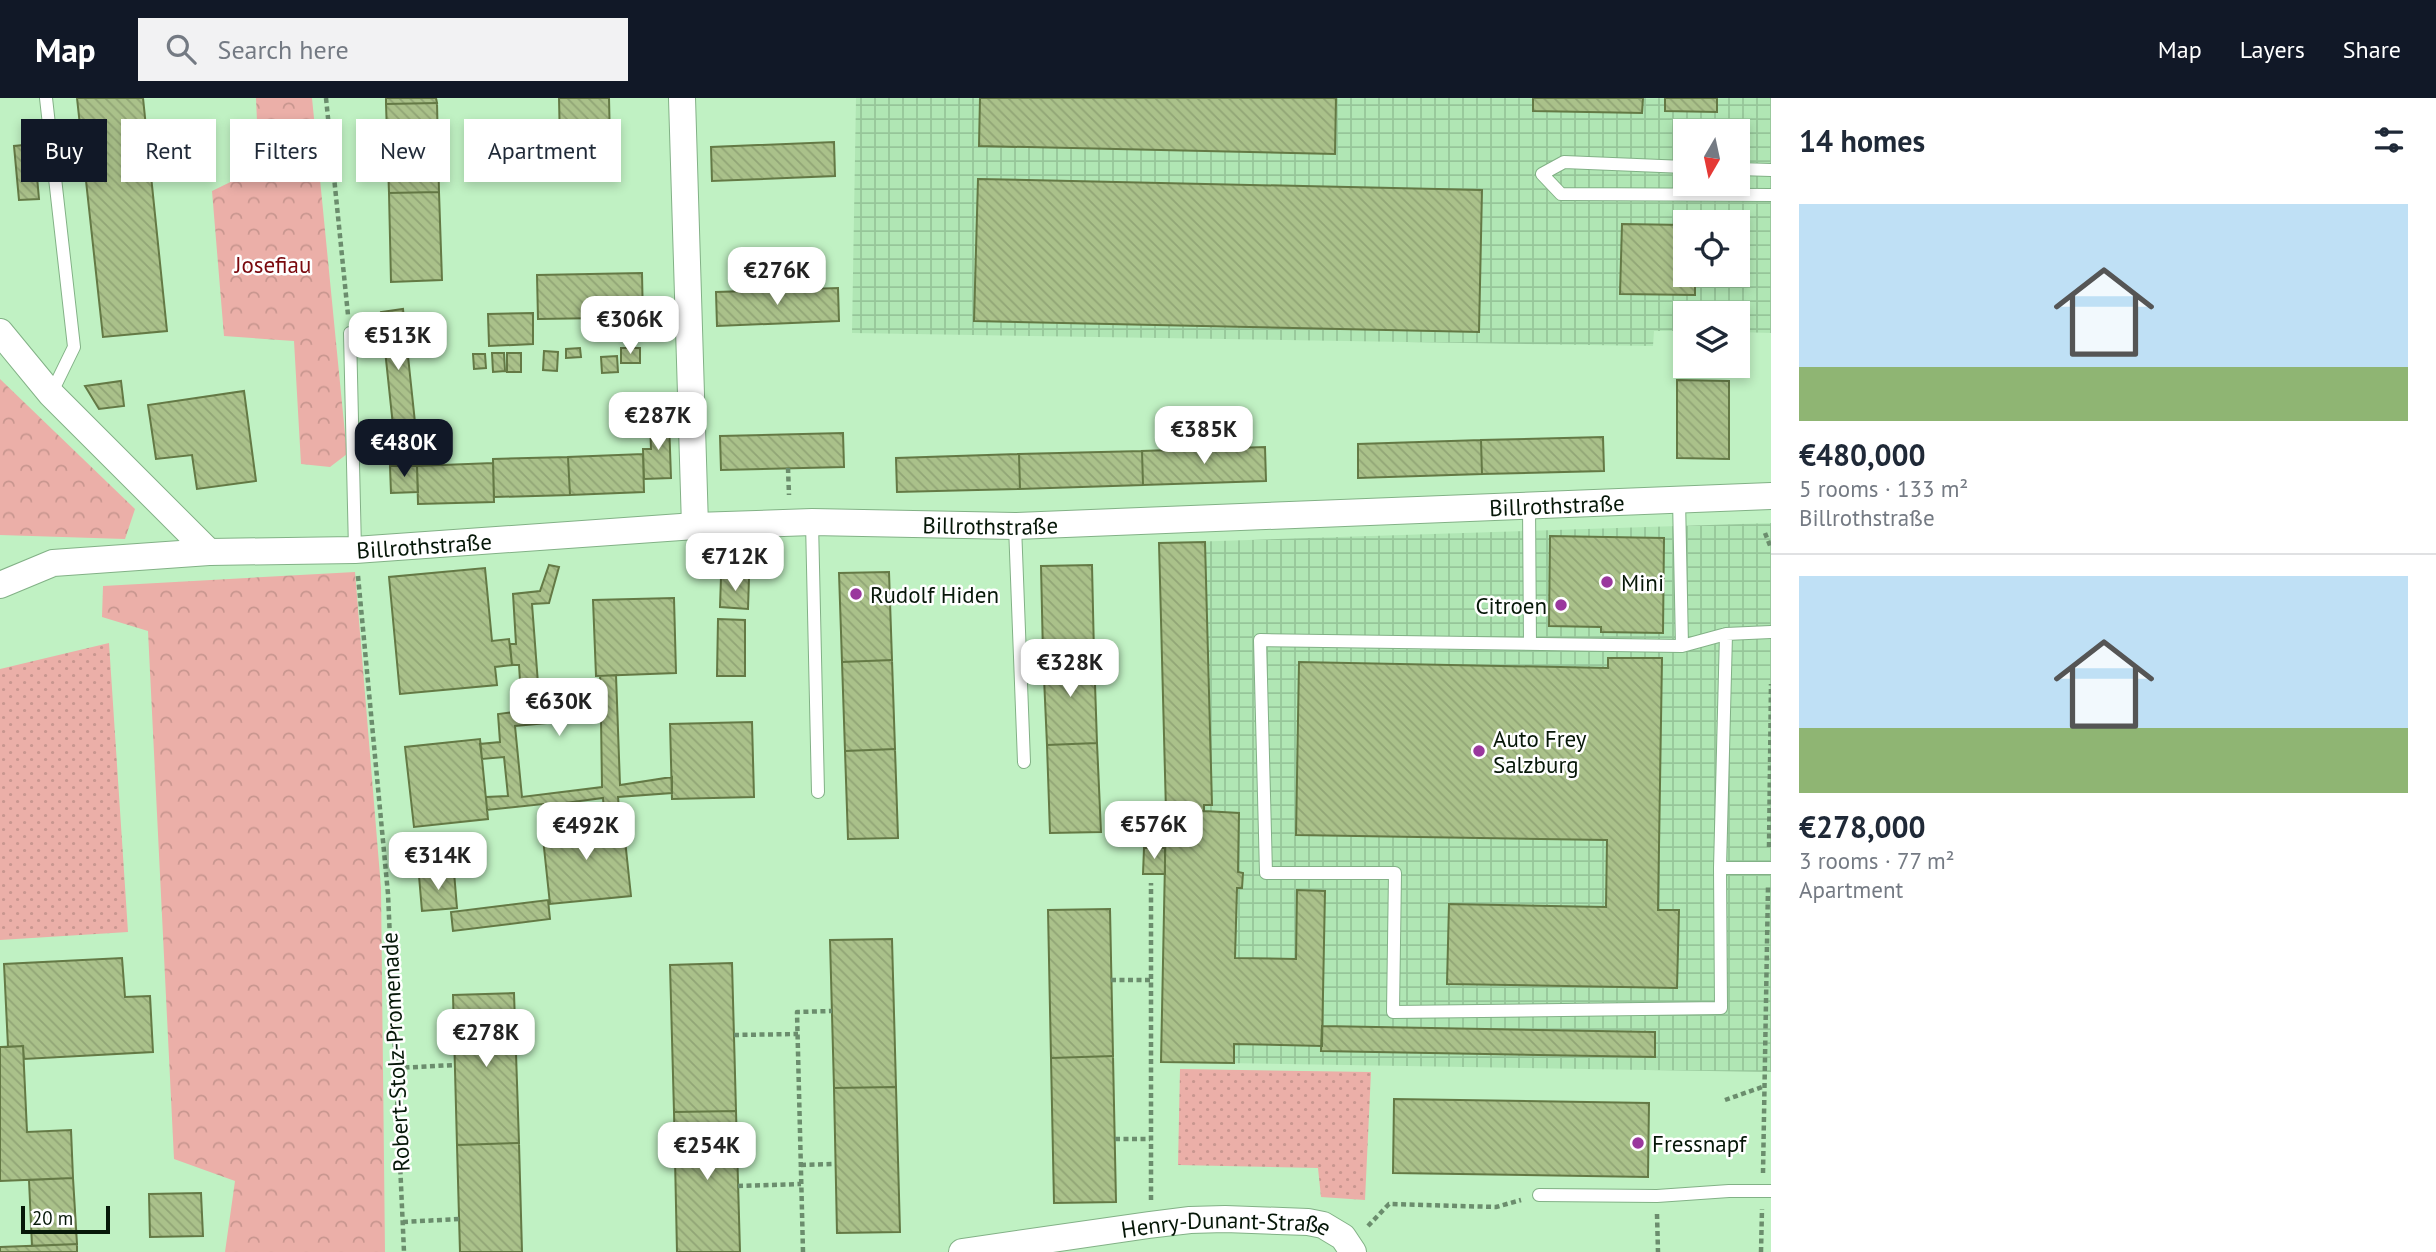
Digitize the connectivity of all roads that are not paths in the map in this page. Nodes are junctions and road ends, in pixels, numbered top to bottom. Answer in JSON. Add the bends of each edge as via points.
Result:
{"nodes":[{"id":1,"x":46,"y":98,"type":"edge"},
{"id":2,"x":682,"y":98,"type":"edge"},
{"id":3,"x":1673,"y":167,"type":"edge"},
{"id":4,"x":1750,"y":169,"type":"edge"},
{"id":5,"x":1771,"y":170,"type":"edge"},
{"id":6,"x":1673,"y":195,"type":"edge"},
{"id":7,"x":1750,"y":195,"type":"edge"},
{"id":8,"x":1771,"y":195,"type":"edge"},
{"id":9,"x":0,"y":332,"type":"edge"},
{"id":10,"x":350,"y":333,"type":"road end"},
{"id":11,"x":51,"y":394,"type":"junction"},
{"id":12,"x":1771,"y":496,"type":"edge"},
{"id":13,"x":1679,"y":498,"type":"junction"},
{"id":14,"x":1529,"y":505,"type":"junction"},
{"id":15,"x":812,"y":522,"type":"junction"},
{"id":16,"x":695,"y":526,"type":"junction"},
{"id":17,"x":1015,"y":526,"type":"junction"},
{"id":18,"x":355,"y":550,"type":"junction"},
{"id":19,"x":209,"y":552,"type":"junction"},
{"id":20,"x":0,"y":585,"type":"edge"},
{"id":21,"x":1771,"y":632,"type":"edge"},
{"id":22,"x":1726,"y":634,"type":"junction"},
{"id":23,"x":1530,"y":644,"type":"junction"},
{"id":24,"x":1682,"y":646,"type":"junction"},
{"id":25,"x":1024,"y":762,"type":"dead end"},
{"id":26,"x":818,"y":792,"type":"dead end"},
{"id":27,"x":1720,"y":868,"type":"junction"},
{"id":28,"x":1770,"y":868,"type":"edge"},
{"id":29,"x":1766,"y":1191,"type":"edge"},
{"id":30,"x":1539,"y":1195,"type":"road end"},
{"id":31,"x":962,"y":1252,"type":"edge"},
{"id":32,"x":1353,"y":1252,"type":"edge"}],
"edges":[{"from":1,"to":11,"type":"lane","via":[[75,347]]},
{"from":2,"to":16,"type":"street"},
{"from":3,"to":6,"type":"lane","via":[[1564,162],[1542,174],[1562,194]]},
{"from":4,"to":5,"type":"lane"},
{"from":7,"to":8,"type":"lane"},
{"from":9,"to":11,"type":"street"},
{"from":10,"to":18,"type":"lane"},
{"from":11,"to":19,"type":"street"},
{"from":12,"to":13,"type":"street","name":"Billrothstraße"},
{"from":13,"to":14,"type":"street","name":"Billrothstraße"},
{"from":13,"to":24,"type":"lane"},
{"from":14,"to":17,"type":"street","name":"Billrothstraße"},
{"from":14,"to":23,"type":"lane"},
{"from":15,"to":16,"type":"street","name":"Billrothstraße"},
{"from":15,"to":17,"type":"street","name":"Billrothstraße"},
{"from":15,"to":26,"type":"lane"},
{"from":16,"to":18,"type":"street","name":"Billrothstraße"},
{"from":17,"to":25,"type":"lane"},
{"from":18,"to":19,"type":"street","name":"Billrothstraße"},
{"from":19,"to":20,"type":"street","name":"Billrothstraße","via":[[53,563]]},
{"from":21,"to":22,"type":"lane"},
{"from":22,"to":24,"type":"lane"},
{"from":22,"to":27,"type":"lane"},
{"from":23,"to":24,"type":"lane"},
{"from":23,"to":27,"type":"lane","via":[[1260,640],[1266,873],[1395,873],[1394,1012],[1721,1009]]},
{"from":27,"to":28,"type":"lane"},
{"from":29,"to":30,"type":"lane"},
{"from":31,"to":32,"type":"street","name":"Henry-Dunant-Straße","via":[[1190,1220],[1308,1222],[1333,1229]]}]}
